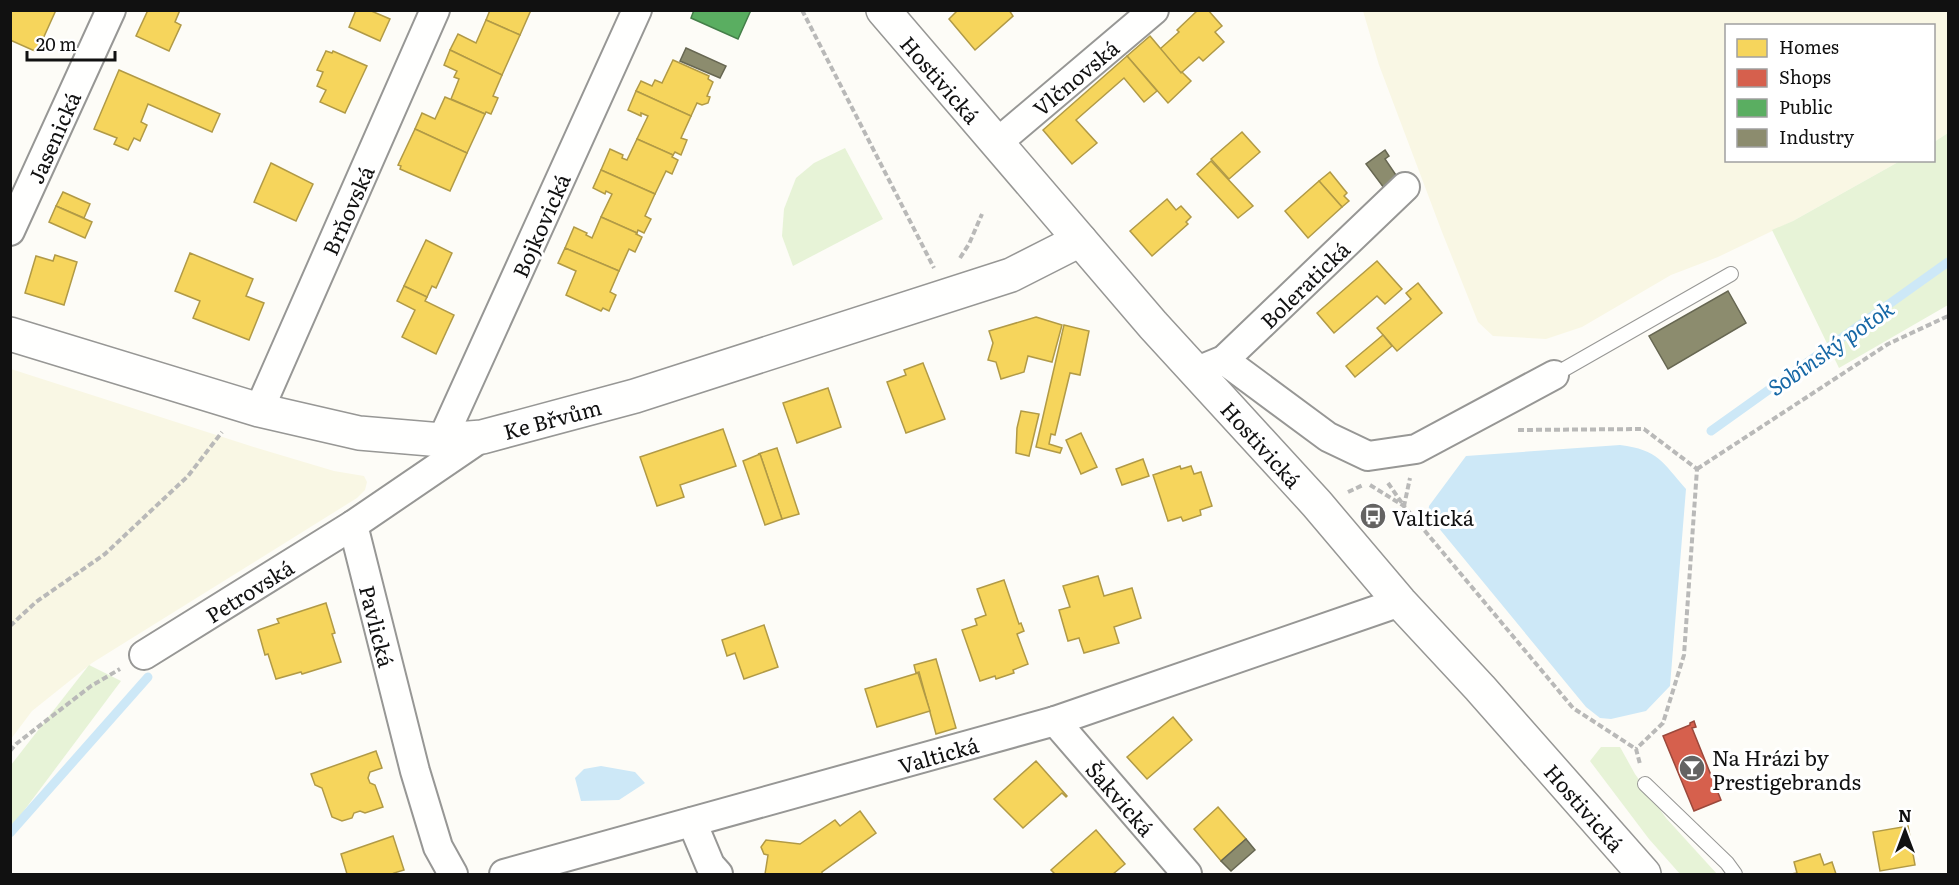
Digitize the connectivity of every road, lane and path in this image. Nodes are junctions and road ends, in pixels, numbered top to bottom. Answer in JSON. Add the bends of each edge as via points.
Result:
{"nodes":[{"id":1,"x":111,"y":10,"type":"edge"},
{"id":2,"x":435,"y":10,"type":"edge"},
{"id":3,"x":637,"y":10,"type":"edge"},
{"id":4,"x":802,"y":10,"type":"edge"},
{"id":5,"x":883,"y":10,"type":"edge"},
{"id":6,"x":1154,"y":10,"type":"edge"},
{"id":7,"x":997,"y":143,"type":"junction"},
{"id":8,"x":1405,"y":187,"type":"dead end"},
{"id":9,"x":982,"y":214,"type":"dead end"},
{"id":10,"x":10,"y":231,"type":"edge"},
{"id":11,"x":1080,"y":240,"type":"junction"},
{"id":12,"x":956,"y":261,"type":"dead end"},
{"id":13,"x":943,"y":268,"type":"dead end"},
{"id":14,"x":1731,"y":274,"type":"dead end"},
{"id":15,"x":1948,"y":316,"type":"edge"},
{"id":16,"x":10,"y":334,"type":"edge"},
{"id":17,"x":1211,"y":366,"type":"junction"},
{"id":18,"x":1554,"y":375,"type":"joint"},
{"id":19,"x":251,"y":408,"type":"junction"},
{"id":20,"x":1514,"y":430,"type":"dead end"},
{"id":21,"x":482,"y":437,"type":"junction"},
{"id":22,"x":442,"y":440,"type":"junction"},
{"id":23,"x":1416,"y":448,"type":"junction"},
{"id":24,"x":1368,"y":456,"type":"junction"},
{"id":25,"x":1697,"y":469,"type":"junction"},
{"id":26,"x":1317,"y":504,"type":"junction"},
{"id":27,"x":1404,"y":506,"type":"junction"},
{"id":28,"x":353,"y":525,"type":"junction"},
{"id":29,"x":1400,"y":602,"type":"junction"},
{"id":30,"x":10,"y":626,"type":"edge"},
{"id":31,"x":144,"y":655,"type":"joint"},
{"id":32,"x":1055,"y":721,"type":"junction"},
{"id":33,"x":1636,"y":749,"type":"junction"},
{"id":34,"x":10,"y":751,"type":"edge"},
{"id":35,"x":1645,"y":784,"type":"joint"},
{"id":36,"x":692,"y":822,"type":"junction"},
{"id":37,"x":453,"y":874,"type":"edge"},
{"id":38,"x":504,"y":874,"type":"edge"},
{"id":39,"x":718,"y":874,"type":"edge"},
{"id":40,"x":1187,"y":874,"type":"edge"},
{"id":41,"x":1644,"y":874,"type":"edge"},
{"id":42,"x":1735,"y":874,"type":"edge"}],
"edges":[{"from":1,"to":10,"type":"street","name":"Jasenická"},
{"from":2,"to":19,"type":"street","name":"Brňovská"},
{"from":3,"to":22,"type":"street","name":"Bojkovická"},
{"from":4,"to":13,"type":"path","via":[[936,271]]},
{"from":5,"to":7,"type":"street","name":"Hostivická"},
{"from":6,"to":7,"type":"street","name":"Vlčnovská"},
{"from":7,"to":11,"type":"street","name":"Hostivická"},
{"from":8,"to":17,"type":"street","name":"Boleratická"},
{"from":9,"to":12,"type":"path","via":[[969,244]]},
{"from":11,"to":17,"type":"street","name":"Hostivická"},
{"from":11,"to":21,"type":"street","name":"Ke Břvům","via":[[1011,275],[635,396]]},
{"from":14,"to":18,"type":"lane"},
{"from":15,"to":25,"type":"path","via":[[1888,344]]},
{"from":16,"to":19,"type":"street","name":"Ke Břvům"},
{"from":17,"to":24,"type":"street","name":"Hostivická","via":[[1328,437]]},
{"from":17,"to":26,"type":"street","name":"Hostivická"},
{"from":18,"to":23,"type":"street"},
{"from":19,"to":22,"type":"street","name":"Ke Břvům","via":[[359,433]]},
{"from":19,"to":30,"type":"path","via":[[188,476],[105,554],[36,602]]},
{"from":20,"to":25,"type":"path","via":[[1644,429]]},
{"from":21,"to":22,"type":"street","name":"Ke Břvům"},
{"from":21,"to":28,"type":"street"},
{"from":23,"to":24,"type":"street"},
{"from":23,"to":27,"type":"path"},
{"from":24,"to":27,"type":"path"},
{"from":25,"to":33,"type":"path","via":[[1684,655],[1663,723]]},
{"from":26,"to":27,"type":"path","via":[[1367,483]]},
{"from":26,"to":29,"type":"street","name":"Hostivická"},
{"from":27,"to":33,"type":"path","via":[[1573,708]]},
{"from":28,"to":31,"type":"street","name":"Petrovská"},
{"from":28,"to":37,"type":"street","name":"Pavlická","via":[[415,771],[438,847]]},
{"from":29,"to":32,"type":"street","name":"Valtická"},
{"from":29,"to":41,"type":"street","name":"Hostivická"},
{"from":31,"to":34,"type":"path","via":[[91,686]]},
{"from":32,"to":36,"type":"street","name":"Valtická"},
{"from":32,"to":40,"type":"street","name":"Šakvická"},
{"from":33,"to":35,"type":"path"},
{"from":35,"to":42,"type":"lane"},
{"from":36,"to":38,"type":"street","name":"Valtická"},
{"from":36,"to":39,"type":"street","via":[[710,865]]}]}
